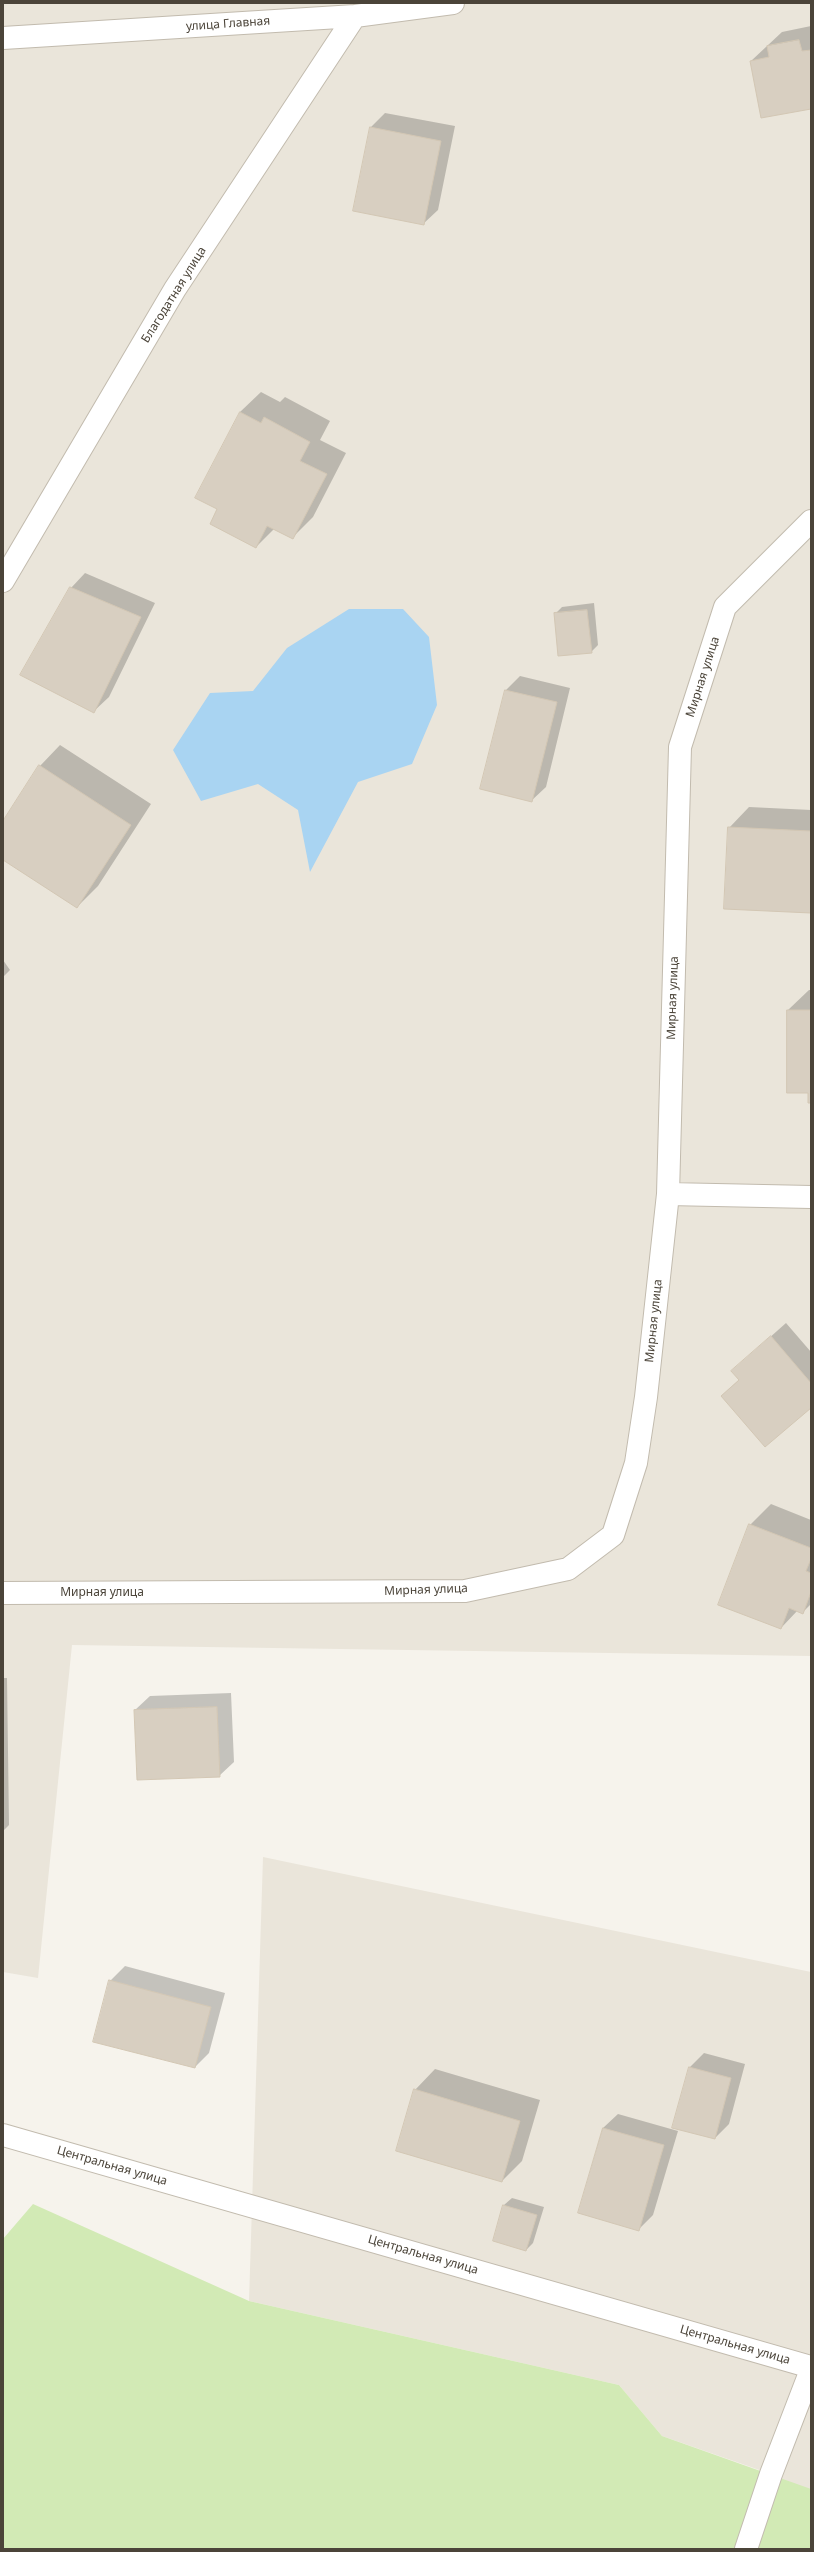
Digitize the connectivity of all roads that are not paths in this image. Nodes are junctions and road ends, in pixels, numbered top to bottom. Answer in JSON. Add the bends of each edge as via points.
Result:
{"nodes":[{"id":1,"x":453,"y":3,"type":"edge"},
{"id":2,"x":355,"y":16,"type":"junction"},
{"id":3,"x":3,"y":38,"type":"edge"},
{"id":4,"x":811,"y":522,"type":"edge"},
{"id":5,"x":3,"y":581,"type":"edge"},
{"id":6,"x":668,"y":1194,"type":"junction"},
{"id":7,"x":811,"y":1197,"type":"edge"},
{"id":8,"x":3,"y":1593,"type":"edge"},
{"id":9,"x":3,"y":2136,"type":"edge"},
{"id":10,"x":811,"y":2367,"type":"edge"},
{"id":11,"x":811,"y":2370,"type":"edge"},
{"id":12,"x":746,"y":2549,"type":"edge"}],
"edges":[{"from":1,"to":2,"type":"street","name":"улица Главная"},
{"from":2,"to":3,"type":"street","name":"улица Главная"},
{"from":2,"to":5,"type":"street","name":"Благодатная улица","via":[[175,289]]},
{"from":4,"to":6,"type":"street","name":"Мирная улица","via":[[725,607],[680,747]]},
{"from":6,"to":7,"type":"street"},
{"from":6,"to":8,"type":"street","name":"Мирная улица","via":[[646,1397],[636,1463],[613,1535],[568,1569],[464,1591]]},
{"from":9,"to":10,"type":"street","name":"Центральная улица"},
{"from":11,"to":12,"type":"street","via":[[771,2474]]}]}
